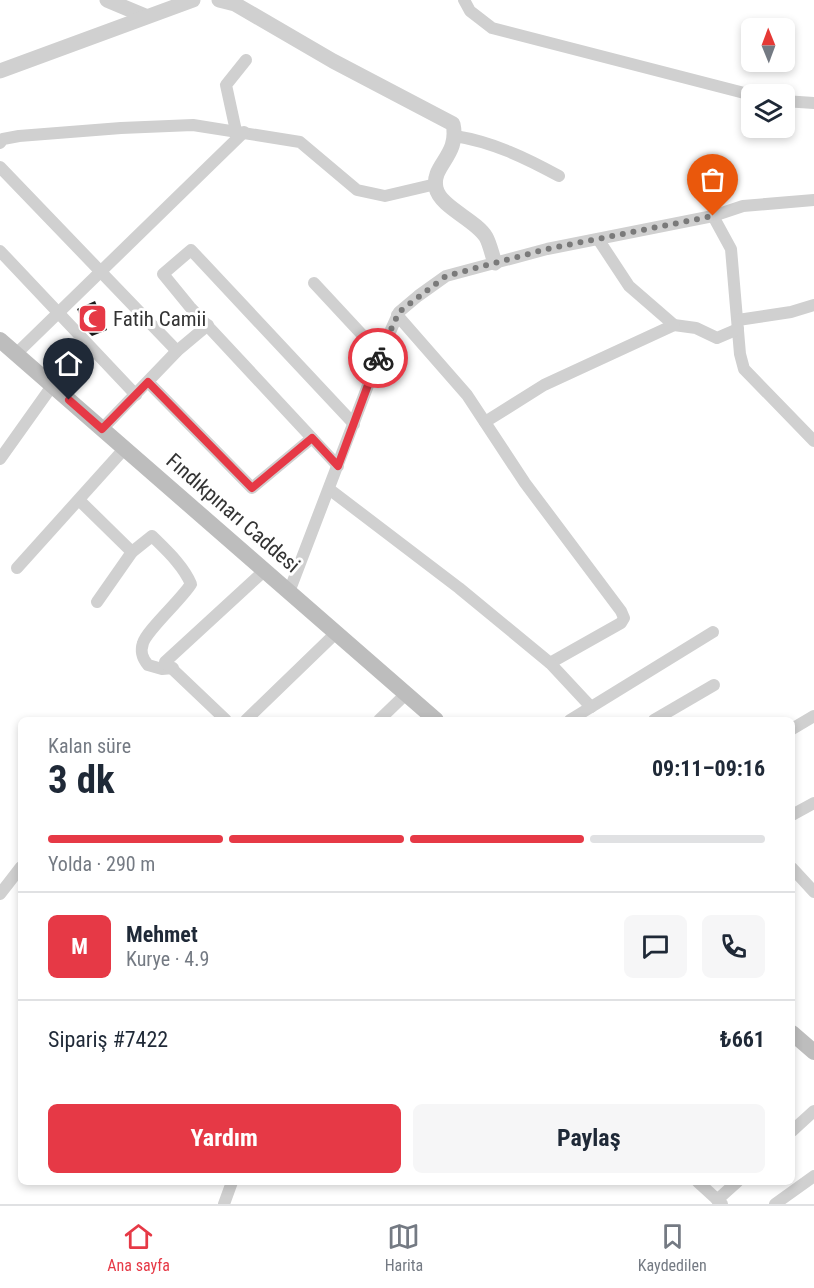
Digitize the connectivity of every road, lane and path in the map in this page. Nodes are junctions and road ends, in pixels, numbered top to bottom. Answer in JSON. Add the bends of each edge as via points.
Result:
{"nodes":[{"id":1,"x":107,"y":0,"type":"edge"},
{"id":2,"x":193,"y":0,"type":"edge"},
{"id":3,"x":219,"y":0,"type":"edge"},
{"id":4,"x":464,"y":0,"type":"edge"},
{"id":5,"x":145,"y":16,"type":"junction"},
{"id":6,"x":246,"y":60,"type":"dead end"},
{"id":7,"x":0,"y":71,"type":"edge"},
{"id":8,"x":741,"y":92,"type":"edge"},
{"id":9,"x":795,"y":103,"type":"edge"},
{"id":10,"x":814,"y":103,"type":"edge"},
{"id":11,"x":240,"y":132,"type":"junction"},
{"id":12,"x":455,"y":136,"type":"junction"},
{"id":13,"x":0,"y":143,"type":"edge"},
{"id":14,"x":0,"y":166,"type":"edge"},
{"id":15,"x":559,"y":176,"type":"dead end"},
{"id":16,"x":436,"y":184,"type":"junction"},
{"id":17,"x":814,"y":200,"type":"edge"},
{"id":18,"x":713,"y":216,"type":"junction"},
{"id":19,"x":598,"y":239,"type":"junction"},
{"id":20,"x":0,"y":251,"type":"edge"},
{"id":21,"x":495,"y":263,"type":"junction"},
{"id":22,"x":101,"y":270,"type":"junction"},
{"id":23,"x":314,"y":282,"type":"dead end"},
{"id":24,"x":814,"y":305,"type":"edge"},
{"id":25,"x":57,"y":312,"type":"junction"},
{"id":26,"x":398,"y":315,"type":"junction"},
{"id":27,"x":674,"y":325,"type":"junction"},
{"id":28,"x":738,"y":325,"type":"junction"},
{"id":29,"x":208,"y":326,"type":"junction"},
{"id":30,"x":0,"y":340,"type":"edge"},
{"id":31,"x":177,"y":351,"type":"junction"},
{"id":32,"x":16,"y":354,"type":"junction"},
{"id":33,"x":380,"y":354,"type":"junction"},
{"id":34,"x":148,"y":382,"type":"junction"},
{"id":35,"x":52,"y":386,"type":"junction"},
{"id":36,"x":136,"y":395,"type":"junction"},
{"id":37,"x":485,"y":422,"type":"junction"},
{"id":38,"x":354,"y":424,"type":"junction"},
{"id":39,"x":102,"y":429,"type":"junction"},
{"id":40,"x":312,"y":438,"type":"junction"},
{"id":41,"x":814,"y":441,"type":"edge"},
{"id":42,"x":124,"y":448,"type":"junction"},
{"id":43,"x":0,"y":459,"type":"edge"},
{"id":44,"x":338,"y":466,"type":"junction"},
{"id":45,"x":329,"y":489,"type":"junction"},
{"id":46,"x":79,"y":500,"type":"junction"},
{"id":47,"x":132,"y":552,"type":"junction"},
{"id":48,"x":17,"y":568,"type":"dead end"},
{"id":49,"x":264,"y":571,"type":"junction"},
{"id":50,"x":289,"y":592,"type":"junction"},
{"id":51,"x":97,"y":602,"type":"dead end"},
{"id":52,"x":337,"y":632,"type":"junction"},
{"id":53,"x":713,"y":632,"type":"dead end"},
{"id":54,"x":550,"y":663,"type":"junction"},
{"id":55,"x":173,"y":668,"type":"junction"},
{"id":56,"x":714,"y":685,"type":"dead end"},
{"id":57,"x":406,"y":694,"type":"junction"},
{"id":58,"x":591,"y":706,"type":"junction"},
{"id":59,"x":814,"y":716,"type":"edge"},
{"id":60,"x":223,"y":717,"type":"edge"},
{"id":61,"x":249,"y":717,"type":"edge"},
{"id":62,"x":382,"y":717,"type":"edge"},
{"id":63,"x":433,"y":717,"type":"edge"},
{"id":64,"x":579,"y":717,"type":"edge"},
{"id":65,"x":659,"y":717,"type":"edge"},
{"id":66,"x":795,"y":727,"type":"edge"},
{"id":67,"x":814,"y":803,"type":"edge"},
{"id":68,"x":795,"y":813,"type":"edge"},
{"id":69,"x":18,"y":871,"type":"edge"},
{"id":70,"x":795,"y":871,"type":"edge"},
{"id":71,"x":814,"y":892,"type":"edge"},
{"id":72,"x":0,"y":894,"type":"edge"},
{"id":73,"x":795,"y":1036,"type":"edge"},
{"id":74,"x":814,"y":1052,"type":"edge"},
{"id":75,"x":814,"y":1111,"type":"edge"},
{"id":76,"x":795,"y":1128,"type":"edge"},
{"id":77,"x":814,"y":1176,"type":"edge"},
{"id":78,"x":231,"y":1185,"type":"edge"},
{"id":79,"x":701,"y":1185,"type":"edge"},
{"id":80,"x":734,"y":1185,"type":"edge"},
{"id":81,"x":720,"y":1202,"type":"edge"},
{"id":82,"x":224,"y":1204,"type":"edge"},
{"id":83,"x":775,"y":1204,"type":"edge"}],
"edges":[{"from":1,"to":5,"type":"street"},
{"from":2,"to":5,"type":"street"},
{"from":3,"to":12,"type":"street","via":[[235,4],[453,124]]},
{"from":4,"to":8,"type":"street","via":[[470,11],[492,27]]},
{"from":5,"to":7,"type":"street"},
{"from":6,"to":11,"type":"street","via":[[226,85]]},
{"from":9,"to":10,"type":"street"},
{"from":11,"to":13,"type":"street","via":[[193,125],[121,128],[19,136]]},
{"from":11,"to":16,"type":"street","via":[[300,142],[357,190],[385,196]]},
{"from":11,"to":22,"type":"street"},
{"from":12,"to":15,"type":"street","via":[[524,157]]},
{"from":12,"to":16,"type":"street"},
{"from":14,"to":22,"type":"street"},
{"from":16,"to":21,"type":"street","via":[[436,191],[451,208],[486,236]]},
{"from":17,"to":18,"type":"street","via":[[743,206]]},
{"from":18,"to":19,"type":"street"},
{"from":18,"to":28,"type":"street","via":[[731,249]]},
{"from":19,"to":21,"type":"street"},
{"from":19,"to":27,"type":"street","via":[[629,286]]},
{"from":20,"to":25,"type":"street"},
{"from":21,"to":26,"type":"street","via":[[446,276]]},
{"from":22,"to":25,"type":"street"},
{"from":22,"to":31,"type":"street"},
{"from":23,"to":33,"type":"street"},
{"from":24,"to":28,"type":"street"},
{"from":25,"to":32,"type":"street"},
{"from":25,"to":36,"type":"street"},
{"from":26,"to":33,"type":"street"},
{"from":26,"to":37,"type":"street","via":[[467,395]]},
{"from":27,"to":28,"type":"street","via":[[696,328],[717,338]]},
{"from":27,"to":37,"type":"street","via":[[544,385]]},
{"from":28,"to":41,"type":"street","via":[[744,369]]},
{"from":29,"to":31,"type":"street"},
{"from":29,"to":38,"type":"street","via":[[163,274],[191,250]]},
{"from":29,"to":40,"type":"street"},
{"from":30,"to":32,"type":"main road","name":"Fındıkpınarı Caddesi"},
{"from":31,"to":34,"type":"street"},
{"from":32,"to":35,"type":"main road","name":"Fındıkpınarı Caddesi"},
{"from":33,"to":38,"type":"street"},
{"from":34,"to":36,"type":"street"},
{"from":34,"to":40,"type":"street","via":[[252,488]]},
{"from":35,"to":39,"type":"main road","name":"Fındıkpınarı Caddesi"},
{"from":35,"to":43,"type":"street"},
{"from":36,"to":39,"type":"street"},
{"from":37,"to":54,"type":"street","via":[[624,618]]},
{"from":38,"to":44,"type":"street"},
{"from":39,"to":42,"type":"main road","name":"Fındıkpınarı Caddesi"},
{"from":40,"to":44,"type":"street"},
{"from":42,"to":46,"type":"street"},
{"from":42,"to":49,"type":"main road","name":"Fındıkpınarı Caddesi"},
{"from":44,"to":45,"type":"street"},
{"from":45,"to":50,"type":"street"},
{"from":45,"to":54,"type":"street"},
{"from":46,"to":47,"type":"street"},
{"from":46,"to":48,"type":"street"},
{"from":47,"to":51,"type":"street"},
{"from":47,"to":55,"type":"street","via":[[152,536],[188,576],[190,584],[184,596],[143,641],[142,654],[148,665]]},
{"from":49,"to":50,"type":"main road","name":"Fındıkpınarı Caddesi"},
{"from":49,"to":55,"type":"street","via":[[165,662]]},
{"from":50,"to":52,"type":"main road","name":"Fındıkpınarı Caddesi"},
{"from":52,"to":57,"type":"main road","name":"Fındıkpınarı Caddesi"},
{"from":52,"to":61,"type":"street"},
{"from":53,"to":58,"type":"street"},
{"from":54,"to":58,"type":"street"},
{"from":55,"to":60,"type":"street"},
{"from":56,"to":65,"type":"street"},
{"from":57,"to":62,"type":"street"},
{"from":57,"to":63,"type":"main road","name":"Fındıkpınarı Caddesi"},
{"from":58,"to":64,"type":"street"},
{"from":59,"to":66,"type":"street"},
{"from":67,"to":68,"type":"street"},
{"from":69,"to":72,"type":"street"},
{"from":70,"to":71,"type":"street"},
{"from":73,"to":74,"type":"main road"},
{"from":75,"to":76,"type":"street"},
{"from":77,"to":83,"type":"street"},
{"from":78,"to":82,"type":"street"},
{"from":79,"to":81,"type":"street"},
{"from":80,"to":81,"type":"street"}]}
